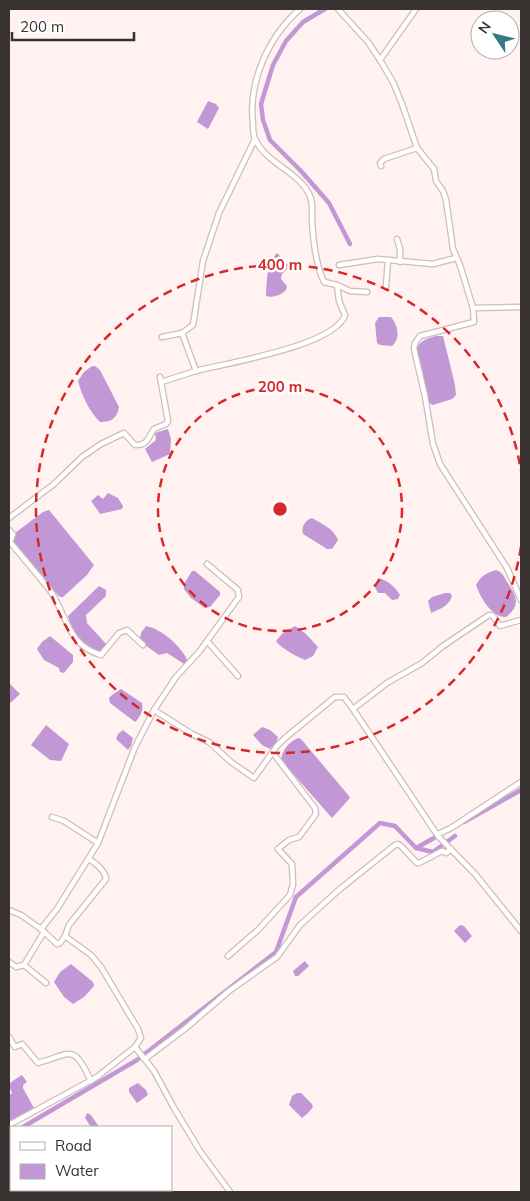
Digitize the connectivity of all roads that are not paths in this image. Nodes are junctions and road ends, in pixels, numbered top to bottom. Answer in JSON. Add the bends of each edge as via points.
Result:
{"nodes":[{"id":1,"x":300,"y":9,"type":"edge"},
{"id":2,"x":338,"y":9,"type":"edge"},
{"id":3,"x":416,"y":9,"type":"edge"},
{"id":4,"x":380,"y":60,"type":"junction"},
{"id":5,"x":255,"y":139,"type":"junction"},
{"id":6,"x":417,"y":148,"type":"junction"},
{"id":7,"x":382,"y":166,"type":"dead end"},
{"id":8,"x":397,"y":239,"type":"dead end"},
{"id":9,"x":456,"y":258,"type":"junction"},
{"id":10,"x":388,"y":260,"type":"junction"},
{"id":11,"x":400,"y":262,"type":"junction"},
{"id":12,"x":339,"y":265,"type":"dead end"},
{"id":13,"x":338,"y":285,"type":"junction"},
{"id":14,"x":386,"y":286,"type":"dead end"},
{"id":15,"x":367,"y":292,"type":"dead end"},
{"id":16,"x":521,"y":307,"type":"edge"},
{"id":17,"x":473,"y":308,"type":"junction"},
{"id":18,"x":182,"y":333,"type":"junction"},
{"id":19,"x":162,"y":337,"type":"dead end"},
{"id":20,"x":196,"y":371,"type":"junction"},
{"id":21,"x":9,"y":518,"type":"edge"},
{"id":22,"x":9,"y":530,"type":"edge"},
{"id":23,"x":207,"y":564,"type":"dead end"},
{"id":24,"x":521,"y":600,"type":"edge"},
{"id":25,"x":521,"y":620,"type":"edge"},
{"id":26,"x":207,"y":641,"type":"junction"},
{"id":27,"x":143,"y":645,"type":"dead end"},
{"id":28,"x":238,"y":676,"type":"dead end"},
{"id":29,"x":353,"y":709,"type":"junction"},
{"id":30,"x":154,"y":710,"type":"junction"},
{"id":31,"x":273,"y":753,"type":"junction"},
{"id":32,"x":521,"y":782,"type":"edge"},
{"id":33,"x":52,"y":817,"type":"dead end"},
{"id":34,"x":438,"y":835,"type":"junction"},
{"id":35,"x":98,"y":843,"type":"junction"},
{"id":36,"x":450,"y":848,"type":"junction"},
{"id":37,"x":89,"y":859,"type":"junction"},
{"id":38,"x":9,"y":910,"type":"edge"},
{"id":39,"x":43,"y":930,"type":"junction"},
{"id":40,"x":521,"y":931,"type":"edge"},
{"id":41,"x":65,"y":936,"type":"junction"},
{"id":42,"x":228,"y":956,"type":"dead end"},
{"id":43,"x":9,"y":962,"type":"edge"},
{"id":44,"x":24,"y":965,"type":"junction"},
{"id":45,"x":46,"y":983,"type":"dead end"},
{"id":46,"x":9,"y":1037,"type":"edge"},
{"id":47,"x":136,"y":1049,"type":"junction"},
{"id":48,"x":144,"y":1058,"type":"junction"},
{"id":49,"x":91,"y":1080,"type":"junction"},
{"id":50,"x":9,"y":1125,"type":"edge"},
{"id":51,"x":230,"y":1192,"type":"edge"}],
"edges":[{"from":1,"to":5,"type":"street","via":[[275,39],[260,66],[251,110]]},
{"from":2,"to":4,"type":"street"},
{"from":3,"to":4,"type":"street"},
{"from":4,"to":6,"type":"street","via":[[393,82]]},
{"from":5,"to":13,"type":"street","via":[[311,197],[320,273],[324,282]]},
{"from":5,"to":18,"type":"street","via":[[219,213],[203,261],[193,326]]},
{"from":6,"to":7,"type":"street","via":[[384,159],[380,163]]},
{"from":6,"to":9,"type":"street","via":[[431,163],[443,191]]},
{"from":8,"to":11,"type":"street"},
{"from":9,"to":11,"type":"street","via":[[433,264]]},
{"from":9,"to":17,"type":"street"},
{"from":10,"to":11,"type":"street"},
{"from":10,"to":12,"type":"street"},
{"from":10,"to":14,"type":"street"},
{"from":13,"to":15,"type":"street","via":[[350,291]]},
{"from":13,"to":20,"type":"street","via":[[339,301],[345,315],[337,326],[315,339],[271,355]]},
{"from":16,"to":17,"type":"street"},
{"from":17,"to":24,"type":"street","via":[[474,322],[420,336],[414,349],[440,464],[507,568]]},
{"from":18,"to":19,"type":"street"},
{"from":18,"to":20,"type":"street"},
{"from":20,"to":21,"type":"street","via":[[160,380],[168,421],[154,429],[151,437],[135,445],[124,434],[101,444]]},
{"from":22,"to":27,"type":"street","via":[[13,534],[10,542],[54,596],[72,635],[81,644],[101,655],[119,633],[127,630]]},
{"from":23,"to":26,"type":"street","via":[[239,593]]},
{"from":25,"to":29,"type":"street","via":[[500,626],[490,615]]},
{"from":26,"to":28,"type":"street"},
{"from":26,"to":30,"type":"street","via":[[176,677]]},
{"from":29,"to":31,"type":"street","via":[[344,697],[335,697],[285,738]]},
{"from":29,"to":34,"type":"street"},
{"from":30,"to":31,"type":"street","via":[[209,742],[254,778]]},
{"from":30,"to":35,"type":"street","via":[[135,747]]},
{"from":31,"to":42,"type":"street","via":[[316,808],[316,814],[299,837],[278,848],[292,864],[290,895],[258,930]]},
{"from":32,"to":34,"type":"street"},
{"from":33,"to":35,"type":"street"},
{"from":34,"to":36,"type":"street"},
{"from":35,"to":37,"type":"street"},
{"from":36,"to":40,"type":"street"},
{"from":36,"to":48,"type":"street","via":[[417,863],[396,845],[307,919],[277,957],[228,991],[186,1028]]},
{"from":37,"to":39,"type":"street"},
{"from":37,"to":41,"type":"street","via":[[101,869],[106,879],[69,924]]},
{"from":38,"to":39,"type":"street"},
{"from":39,"to":41,"type":"street","via":[[57,944]]},
{"from":39,"to":44,"type":"street"},
{"from":41,"to":47,"type":"street","via":[[102,967],[142,1038]]},
{"from":43,"to":44,"type":"street","via":[[16,967]]},
{"from":44,"to":45,"type":"street"},
{"from":46,"to":49,"type":"street","via":[[15,1047],[22,1044],[38,1063],[71,1053],[80,1060]]},
{"from":47,"to":48,"type":"street"},
{"from":47,"to":49,"type":"street"},
{"from":48,"to":51,"type":"street","via":[[200,1152]]},
{"from":49,"to":50,"type":"street"}]}
